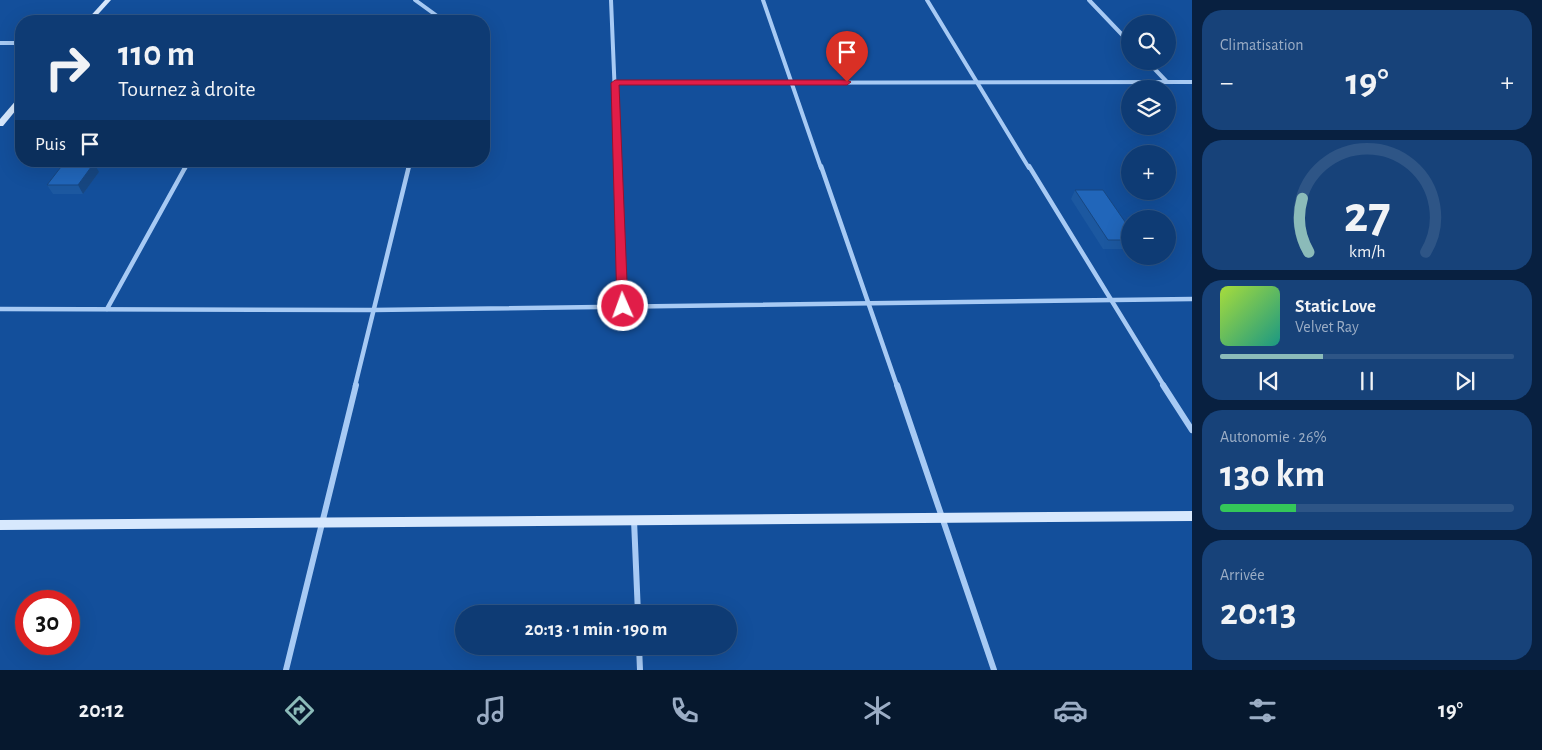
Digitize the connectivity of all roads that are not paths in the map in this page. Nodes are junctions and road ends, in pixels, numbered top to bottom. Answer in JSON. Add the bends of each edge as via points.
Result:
{"nodes":[{"id":1,"x":108,"y":0,"type":"edge"},
{"id":2,"x":415,"y":0,"type":"edge"},
{"id":3,"x":611,"y":0,"type":"edge"},
{"id":4,"x":763,"y":0,"type":"edge"},
{"id":5,"x":927,"y":0,"type":"edge"},
{"id":6,"x":1089,"y":0,"type":"edge"},
{"id":7,"x":94,"y":15,"type":"edge"},
{"id":8,"x":436,"y":15,"type":"edge"},
{"id":9,"x":1121,"y":34,"type":"edge"},
{"id":10,"x":0,"y":43,"type":"edge"},
{"id":11,"x":15,"y":43,"type":"edge"},
{"id":12,"x":1156,"y":70,"type":"edge"},
{"id":13,"x":1165,"y":80,"type":"edge"},
{"id":14,"x":977,"y":82,"type":"junction"},
{"id":15,"x":1121,"y":82,"type":"edge"},
{"id":16,"x":1176,"y":82,"type":"edge"},
{"id":17,"x":1192,"y":82,"type":"edge"},
{"id":18,"x":615,"y":83,"type":"junction"},
{"id":19,"x":792,"y":83,"type":"junction"},
{"id":20,"x":15,"y":107,"type":"edge"},
{"id":21,"x":0,"y":124,"type":"edge"},
{"id":22,"x":186,"y":167,"type":"edge"},
{"id":23,"x":409,"y":167,"type":"edge"},
{"id":24,"x":1192,"y":299,"type":"edge"},
{"id":25,"x":1110,"y":300,"type":"junction"},
{"id":26,"x":868,"y":304,"type":"junction"},
{"id":27,"x":623,"y":306,"type":"junction"},
{"id":28,"x":0,"y":309,"type":"edge"},
{"id":29,"x":107,"y":309,"type":"junction"},
{"id":30,"x":373,"y":310,"type":"junction"},
{"id":31,"x":1192,"y":430,"type":"edge"},
{"id":32,"x":1192,"y":516,"type":"edge"},
{"id":33,"x":943,"y":518,"type":"junction"},
{"id":34,"x":634,"y":520,"type":"junction"},
{"id":35,"x":322,"y":522,"type":"junction"},
{"id":36,"x":0,"y":525,"type":"edge"},
{"id":37,"x":638,"y":605,"type":"edge"},
{"id":38,"x":639,"y":655,"type":"edge"},
{"id":39,"x":286,"y":670,"type":"edge"},
{"id":40,"x":640,"y":670,"type":"edge"},
{"id":41,"x":994,"y":670,"type":"edge"}],
"edges":[{"from":1,"to":7,"type":"main road"},
{"from":2,"to":8,"type":"street"},
{"from":3,"to":18,"type":"street"},
{"from":4,"to":19,"type":"street"},
{"from":5,"to":14,"type":"street"},
{"from":6,"to":9,"type":"street"},
{"from":10,"to":11,"type":"street"},
{"from":12,"to":13,"type":"street"},
{"from":14,"to":15,"type":"street"},
{"from":14,"to":19,"type":"street"},
{"from":14,"to":25,"type":"street"},
{"from":16,"to":17,"type":"street"},
{"from":18,"to":19,"type":"street"},
{"from":18,"to":27,"type":"street"},
{"from":19,"to":26,"type":"street"},
{"from":20,"to":21,"type":"main road"},
{"from":22,"to":29,"type":"street"},
{"from":23,"to":30,"type":"street"},
{"from":24,"to":25,"type":"street"},
{"from":25,"to":26,"type":"street"},
{"from":25,"to":31,"type":"street"},
{"from":26,"to":27,"type":"street"},
{"from":26,"to":33,"type":"street"},
{"from":27,"to":30,"type":"street"},
{"from":28,"to":29,"type":"street"},
{"from":29,"to":30,"type":"street"},
{"from":30,"to":35,"type":"street"},
{"from":32,"to":33,"type":"main road"},
{"from":33,"to":34,"type":"main road"},
{"from":33,"to":41,"type":"street"},
{"from":34,"to":35,"type":"main road"},
{"from":34,"to":37,"type":"street"},
{"from":35,"to":36,"type":"main road"},
{"from":35,"to":39,"type":"street"},
{"from":38,"to":40,"type":"street"}]}
